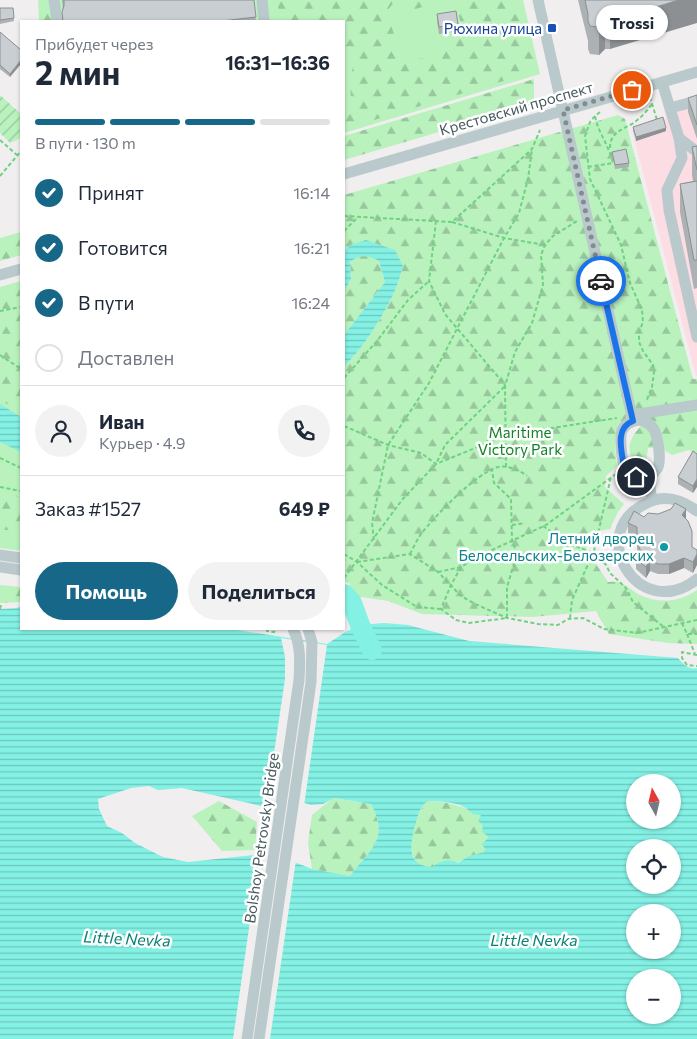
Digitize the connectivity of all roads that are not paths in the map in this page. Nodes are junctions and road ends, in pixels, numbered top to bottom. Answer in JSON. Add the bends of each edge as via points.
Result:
{"nodes":[{"id":1,"x":54,"y":0,"type":"edge"},
{"id":2,"x":262,"y":0,"type":"edge"},
{"id":3,"x":538,"y":0,"type":"edge"},
{"id":4,"x":57,"y":20,"type":"edge"},
{"id":5,"x":264,"y":20,"type":"edge"},
{"id":6,"x":697,"y":72,"type":"edge"},
{"id":7,"x":662,"y":82,"type":"junction"},
{"id":8,"x":697,"y":101,"type":"edge"},
{"id":9,"x":670,"y":108,"type":"junction"},
{"id":10,"x":563,"y":110,"type":"junction"},
{"id":11,"x":679,"y":138,"type":"junction"},
{"id":12,"x":697,"y":153,"type":"edge"},
{"id":13,"x":682,"y":158,"type":"junction"},
{"id":14,"x":345,"y":174,"type":"edge"},
{"id":15,"x":20,"y":269,"type":"edge"},
{"id":16,"x":0,"y":275,"type":"edge"},
{"id":17,"x":697,"y":336,"type":"edge"},
{"id":18,"x":697,"y":405,"type":"edge"},
{"id":19,"x":634,"y":417,"type":"junction"},
{"id":20,"x":648,"y":476,"type":"junction"},
{"id":21,"x":652,"y":500,"type":"junction"},
{"id":22,"x":639,"y":506,"type":"junction"},
{"id":23,"x":697,"y":510,"type":"edge"},
{"id":24,"x":649,"y":518,"type":"edge"},
{"id":25,"x":0,"y":555,"type":"edge"},
{"id":26,"x":20,"y":558,"type":"edge"},
{"id":27,"x":0,"y":567,"type":"edge"},
{"id":28,"x":20,"y":570,"type":"edge"},
{"id":29,"x":697,"y":579,"type":"edge"},
{"id":30,"x":293,"y":630,"type":"edge"},
{"id":31,"x":308,"y":630,"type":"edge"},
{"id":32,"x":247,"y":1039,"type":"edge"},
{"id":33,"x":259,"y":1039,"type":"edge"}],
"edges":[{"from":1,"to":4,"type":"street"},
{"from":2,"to":5,"type":"street"},
{"from":3,"to":10,"type":"street"},
{"from":6,"to":7,"type":"street","name":"Крестовский проспект"},
{"from":7,"to":9,"type":"street"},
{"from":7,"to":10,"type":"street","name":"Крестовский проспект"},
{"from":8,"to":9,"type":"street"},
{"from":9,"to":11,"type":"street"},
{"from":10,"to":14,"type":"street","name":"Крестовский проспект"},
{"from":10,"to":19,"type":"street"},
{"from":11,"to":12,"type":"street"},
{"from":11,"to":13,"type":"street"},
{"from":12,"to":13,"type":"street"},
{"from":13,"to":17,"type":"street","via":[[667,190]]},
{"from":15,"to":16,"type":"street"},
{"from":18,"to":19,"type":"street"},
{"from":19,"to":20,"type":"street","via":[[655,431],[659,466]]},
{"from":19,"to":20,"type":"street","via":[[621,435],[624,467],[630,475]]},
{"from":20,"to":21,"type":"street"},
{"from":21,"to":22,"type":"street"},
{"from":21,"to":23,"type":"street","via":[[668,498],[671,505],[683,502]]},
{"from":22,"to":24,"type":"street","via":[[644,516]]},
{"from":22,"to":29,"type":"street","via":[[628,517],[618,545],[628,574],[652,590],[668,592]]},
{"from":25,"to":26,"type":"street"},
{"from":27,"to":28,"type":"street"},
{"from":30,"to":32,"type":"street","name":"Bolshoy Petrovsky Bridge","via":[[300,655],[299,680]]},
{"from":31,"to":33,"type":"street","name":"Bolshoy Petrovsky Bridge","via":[[312,642],[311,682]]}]}
